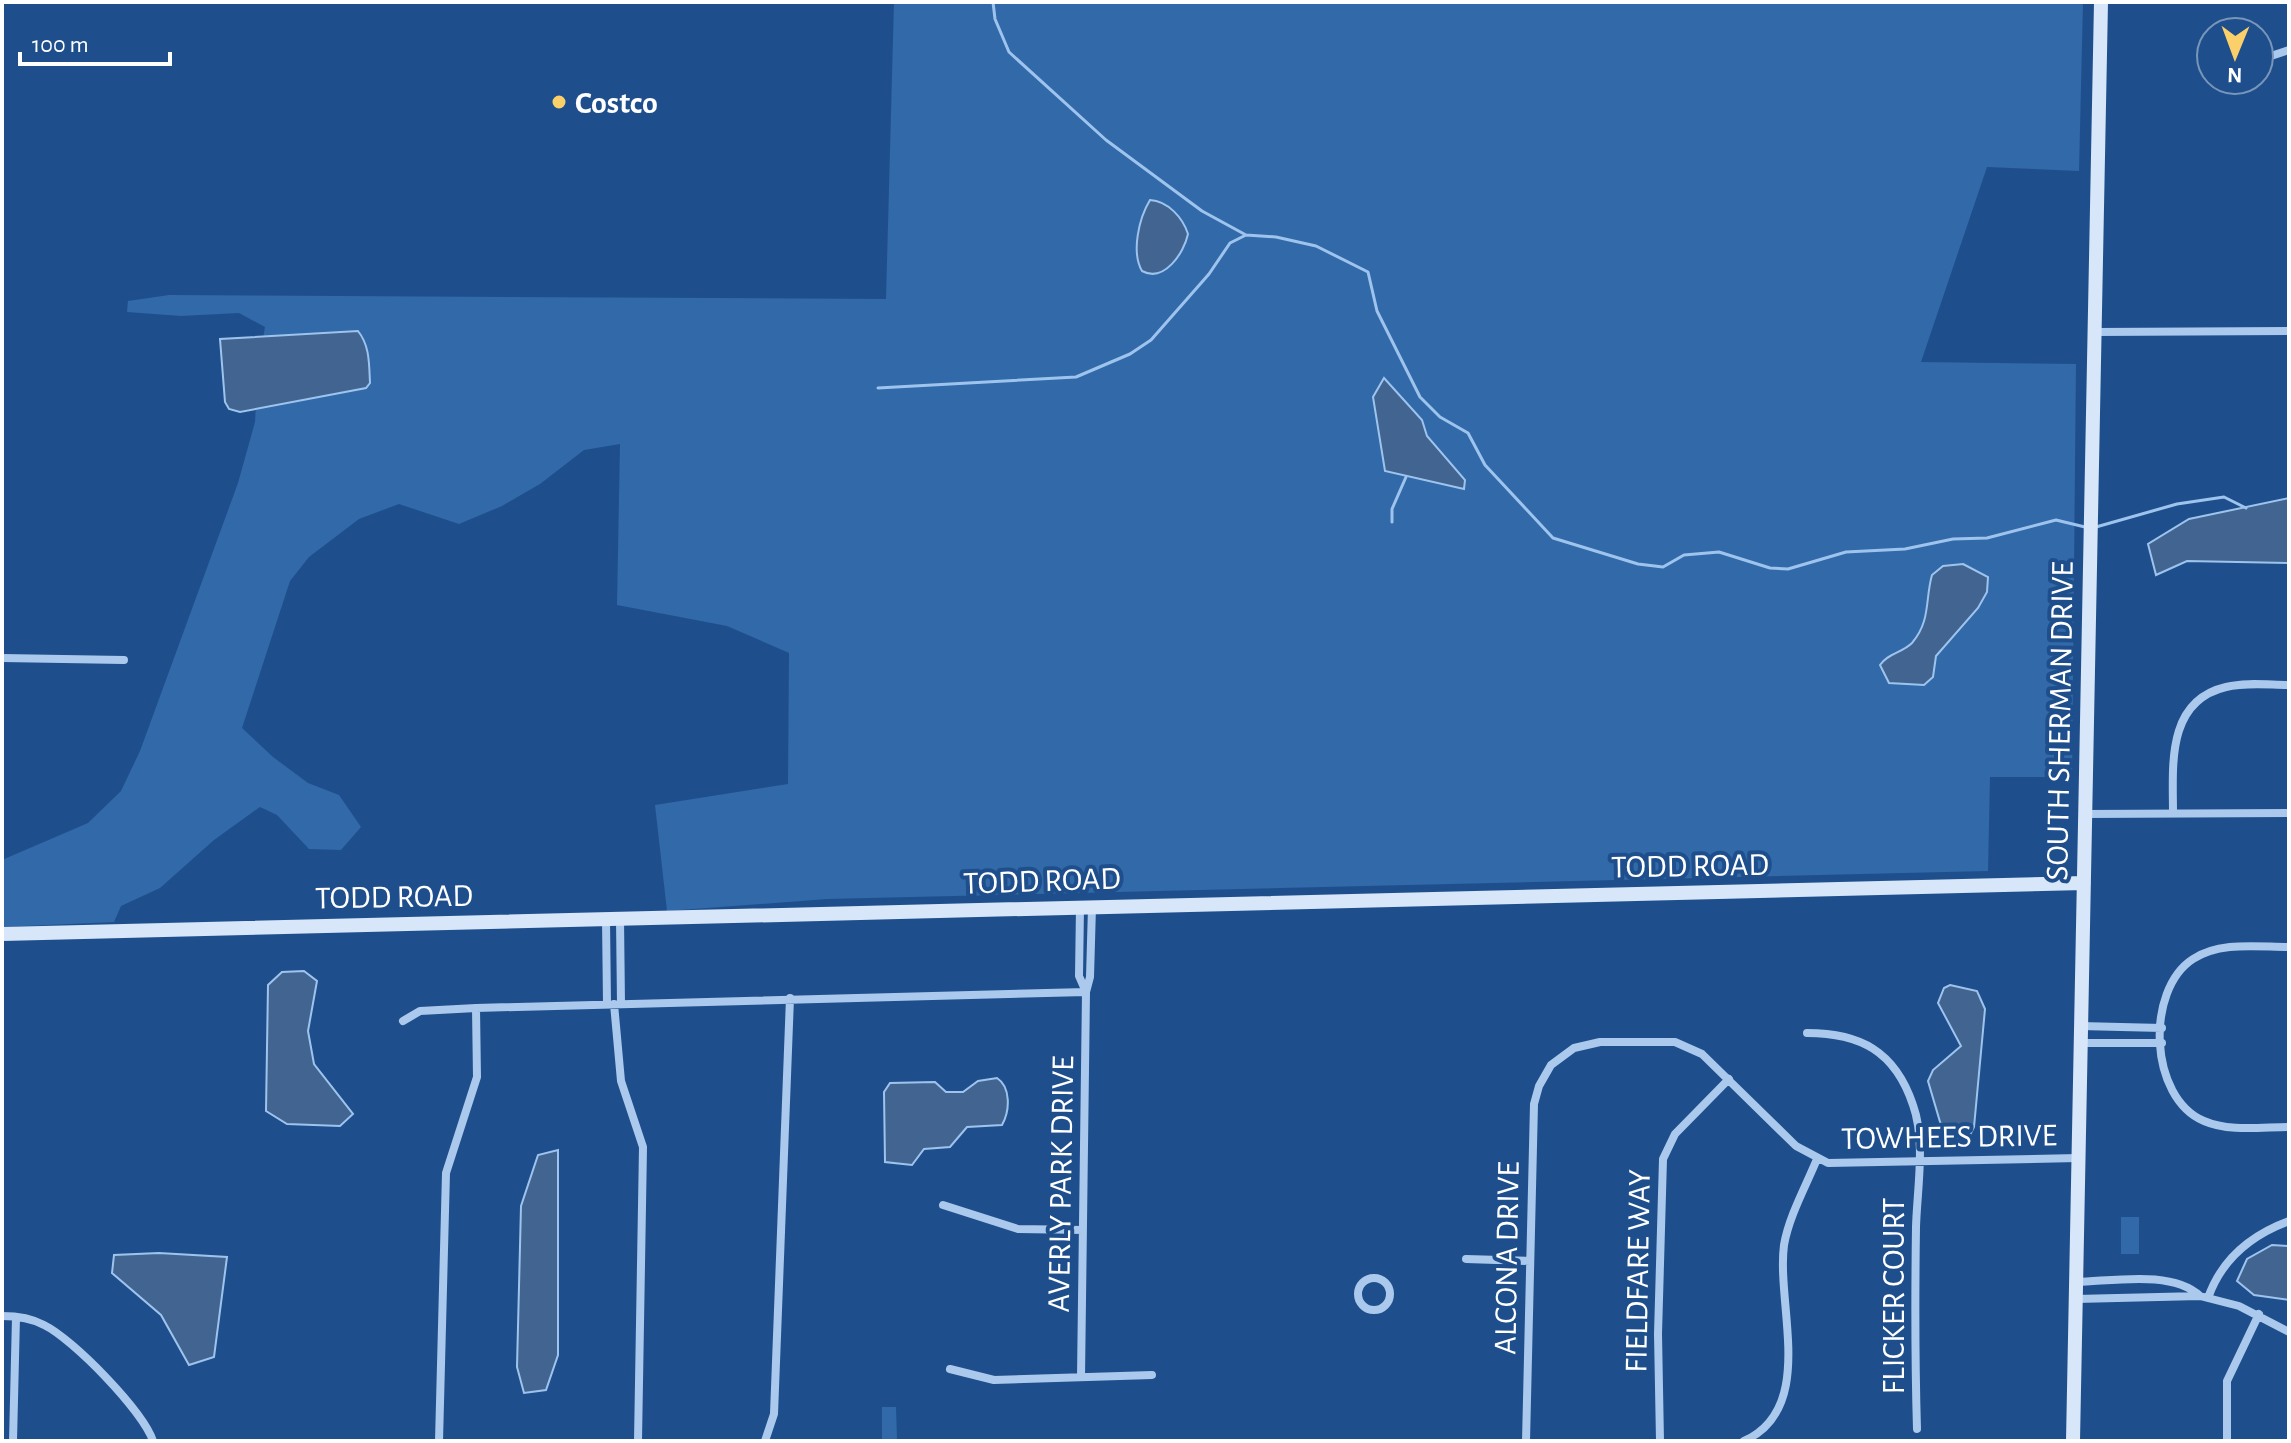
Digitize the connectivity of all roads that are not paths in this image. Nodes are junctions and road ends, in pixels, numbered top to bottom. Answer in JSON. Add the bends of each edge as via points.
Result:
{"nodes":[{"id":1,"x":2101,"y":2,"type":"edge"},
{"id":2,"x":2289,"y":331,"type":"edge"},
{"id":3,"x":2095,"y":332,"type":"junction"},
{"id":4,"x":2,"y":658,"type":"edge"},
{"id":5,"x":124,"y":660,"type":"dead end"},
{"id":6,"x":2289,"y":685,"type":"edge"},
{"id":7,"x":2173,"y":813,"type":"junction"},
{"id":8,"x":2289,"y":813,"type":"edge"},
{"id":9,"x":2085,"y":814,"type":"junction"},
{"id":10,"x":2084,"y":883,"type":"junction"},
{"id":11,"x":1086,"y":907,"type":"junction"},
{"id":12,"x":613,"y":919,"type":"junction"},
{"id":13,"x":2,"y":934,"type":"edge"},
{"id":14,"x":2289,"y":947,"type":"edge"},
{"id":15,"x":1086,"y":992,"type":"junction"},
{"id":16,"x":790,"y":998,"type":"junction"},
{"id":17,"x":614,"y":1004,"type":"junction"},
{"id":18,"x":476,"y":1008,"type":"junction"},
{"id":19,"x":403,"y":1021,"type":"dead end"},
{"id":20,"x":2080,"y":1026,"type":"junction"},
{"id":21,"x":2162,"y":1028,"type":"junction"},
{"id":22,"x":1807,"y":1033,"type":"dead end"},
{"id":23,"x":2080,"y":1043,"type":"junction"},
{"id":24,"x":2162,"y":1043,"type":"junction"},
{"id":25,"x":1542,"y":1078,"type":"joint"},
{"id":26,"x":1729,"y":1079,"type":"junction"},
{"id":27,"x":2289,"y":1127,"type":"edge"},
{"id":28,"x":2078,"y":1158,"type":"junction"},
{"id":29,"x":1817,"y":1159,"type":"junction"},
{"id":30,"x":1918,"y":1162,"type":"junction"},
{"id":31,"x":943,"y":1205,"type":"dead end"},
{"id":32,"x":2289,"y":1221,"type":"edge"},
{"id":33,"x":1083,"y":1230,"type":"junction"},
{"id":34,"x":1466,"y":1259,"type":"dead end"},
{"id":35,"x":1530,"y":1261,"type":"junction"},
{"id":36,"x":2077,"y":1282,"type":"junction"},
{"id":37,"x":2204,"y":1297,"type":"junction"},
{"id":38,"x":2076,"y":1299,"type":"junction"},
{"id":39,"x":2259,"y":1314,"type":"junction"},
{"id":40,"x":2,"y":1316,"type":"edge"},
{"id":41,"x":16,"y":1317,"type":"junction"},
{"id":42,"x":2289,"y":1332,"type":"edge"},
{"id":43,"x":950,"y":1369,"type":"dead end"},
{"id":44,"x":1152,"y":1375,"type":"dead end"},
{"id":45,"x":1081,"y":1377,"type":"junction"},
{"id":46,"x":1917,"y":1429,"type":"dead end"},
{"id":47,"x":13,"y":1441,"type":"edge"},
{"id":48,"x":153,"y":1441,"type":"edge"},
{"id":49,"x":439,"y":1441,"type":"edge"},
{"id":50,"x":638,"y":1441,"type":"edge"},
{"id":51,"x":765,"y":1441,"type":"edge"},
{"id":52,"x":1526,"y":1441,"type":"edge"},
{"id":53,"x":1660,"y":1441,"type":"edge"},
{"id":54,"x":1744,"y":1441,"type":"edge"},
{"id":55,"x":2073,"y":1441,"type":"edge"},
{"id":56,"x":2227,"y":1441,"type":"edge"}],
"edges":[{"from":1,"to":3,"type":"street","name":"SOUTH SHERMAN DRIVE"},
{"from":2,"to":3,"type":"street"},
{"from":3,"to":9,"type":"street","name":"SOUTH SHERMAN DRIVE"},
{"from":4,"to":5,"type":"street"},
{"from":6,"to":7,"type":"street","via":[[2228,686],[2195,704],[2174,741]]},
{"from":7,"to":8,"type":"street"},
{"from":7,"to":9,"type":"street"},
{"from":9,"to":10,"type":"street","name":"SOUTH SHERMAN DRIVE"},
{"from":10,"to":11,"type":"street","name":"TODD ROAD"},
{"from":10,"to":20,"type":"street","name":"SOUTH SHERMAN DRIVE"},
{"from":11,"to":12,"type":"street","name":"TODD ROAD"},
{"from":11,"to":15,"type":"street","name":"AVERLY PARK DRIVE","via":[[1079,976]]},
{"from":12,"to":13,"type":"street","name":"TODD ROAD"},
{"from":12,"to":17,"type":"street"},
{"from":12,"to":17,"type":"street"},
{"from":14,"to":21,"type":"street","via":[[2227,948],[2192,959],[2167,991]]},
{"from":15,"to":16,"type":"street"},
{"from":15,"to":33,"type":"street","name":"AVERLY PARK DRIVE"},
{"from":16,"to":17,"type":"street"},
{"from":16,"to":51,"type":"street","via":[[774,1414]]},
{"from":17,"to":18,"type":"street"},
{"from":17,"to":50,"type":"street","via":[[621,1081],[643,1147]]},
{"from":18,"to":19,"type":"street","via":[[420,1011]]},
{"from":18,"to":49,"type":"street","via":[[477,1077],[446,1173]]},
{"from":20,"to":21,"type":"street"},
{"from":20,"to":23,"type":"street","name":"SOUTH SHERMAN DRIVE"},
{"from":21,"to":24,"type":"street"},
{"from":22,"to":30,"type":"street","name":"FLICKER COURT","via":[[1851,1036],[1883,1057],[1914,1106]]},
{"from":23,"to":24,"type":"street"},
{"from":23,"to":28,"type":"street","name":"SOUTH SHERMAN DRIVE"},
{"from":24,"to":27,"type":"street","via":[[2169,1088],[2200,1120],[2220,1126]]},
{"from":25,"to":26,"type":"street","name":"TOWHEES DRIVE","via":[[1557,1059],[1580,1046],[1661,1041],[1697,1051]]},
{"from":25,"to":35,"type":"street","name":"ALCONA DRIVE","via":[[1534,1107]]},
{"from":26,"to":29,"type":"street","name":"TOWHEES DRIVE","via":[[1796,1146]]},
{"from":26,"to":53,"type":"street","name":"FIELDFARE WAY","via":[[1675,1134],[1662,1165]]},
{"from":28,"to":30,"type":"street","name":"TOWHEES DRIVE"},
{"from":28,"to":36,"type":"street","name":"SOUTH SHERMAN DRIVE"},
{"from":29,"to":30,"type":"street","name":"TOWHEES DRIVE","via":[[1844,1164]]},
{"from":29,"to":54,"type":"street","via":[[1784,1246],[1785,1393],[1774,1418]]},
{"from":30,"to":46,"type":"street","name":"FLICKER COURT"},
{"from":31,"to":33,"type":"street","via":[[1018,1229]]},
{"from":32,"to":37,"type":"street","via":[[2258,1234],[2237,1251]]},
{"from":33,"to":45,"type":"street","name":"AVERLY PARK DRIVE"},
{"from":34,"to":35,"type":"street"},
{"from":35,"to":52,"type":"street","name":"ALCONA DRIVE"},
{"from":36,"to":37,"type":"street","via":[[2167,1282],[2188,1285]]},
{"from":36,"to":38,"type":"street","name":"SOUTH SHERMAN DRIVE"},
{"from":37,"to":38,"type":"street"},
{"from":37,"to":39,"type":"street"},
{"from":38,"to":55,"type":"street","name":"SOUTH SHERMAN DRIVE"},
{"from":39,"to":42,"type":"street"},
{"from":39,"to":56,"type":"street","via":[[2227,1381]]},
{"from":40,"to":41,"type":"street"},
{"from":41,"to":47,"type":"street"},
{"from":41,"to":48,"type":"street","via":[[43,1324],[71,1344],[138,1412]]},
{"from":43,"to":45,"type":"street","via":[[994,1380]]},
{"from":44,"to":45,"type":"street"}]}
